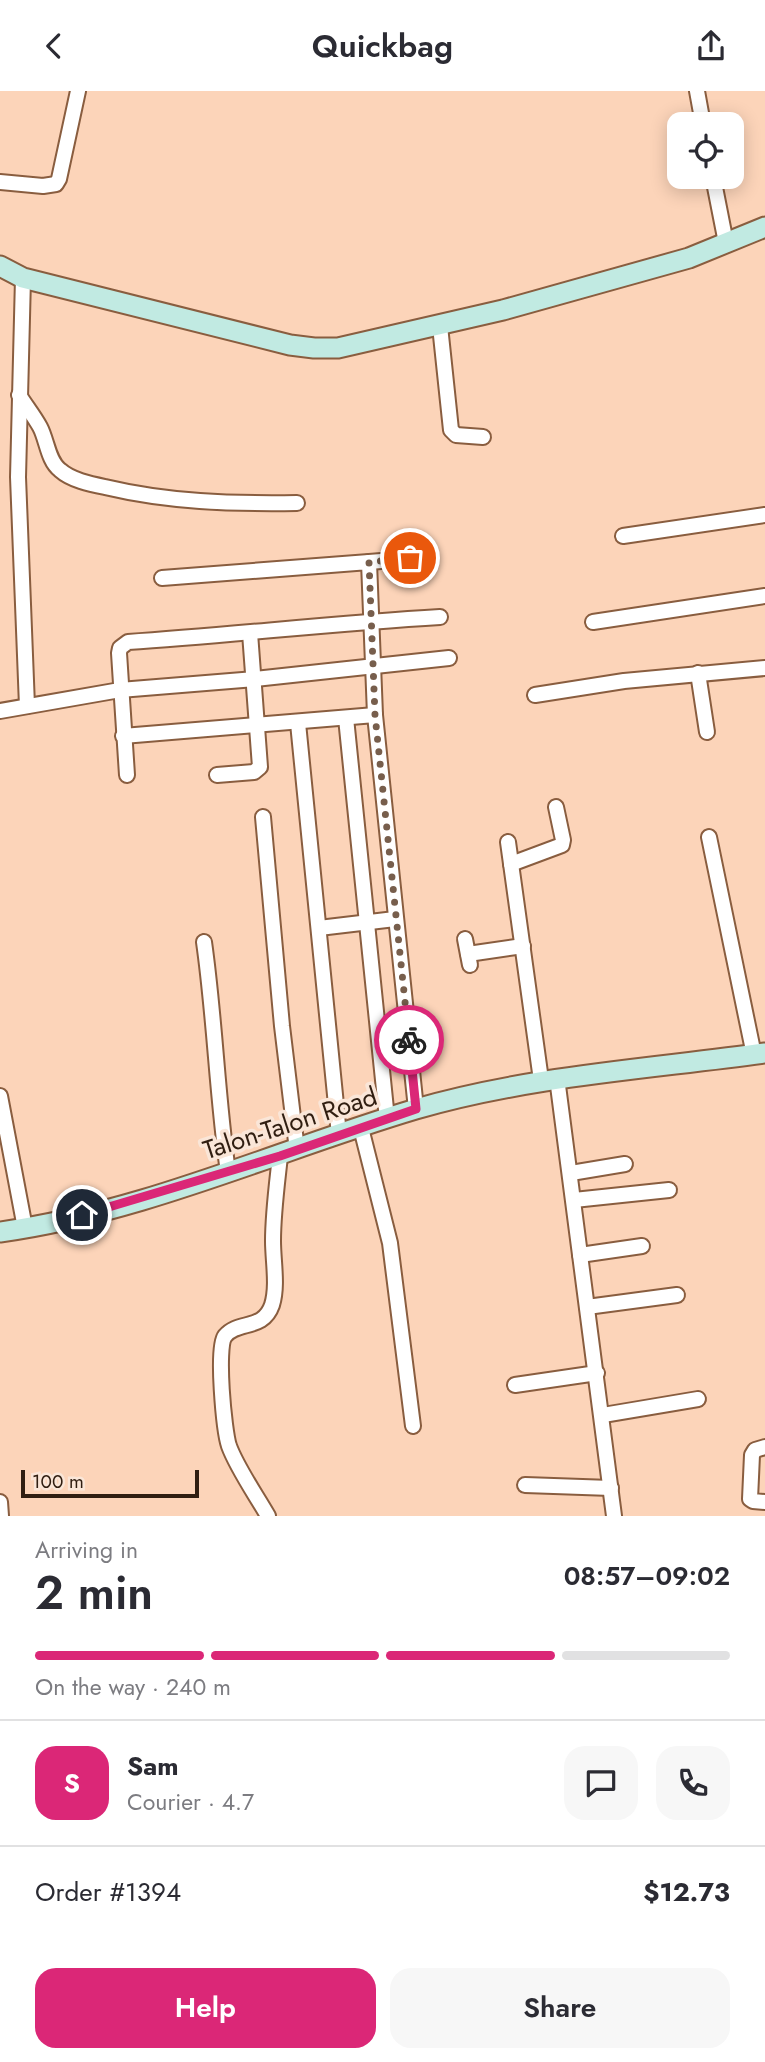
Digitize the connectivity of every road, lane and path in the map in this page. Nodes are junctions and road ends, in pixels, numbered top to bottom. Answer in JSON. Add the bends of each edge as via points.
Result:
{"nodes":[{"id":1,"x":78,"y":91,"type":"edge"},
{"id":2,"x":697,"y":91,"type":"edge"},
{"id":3,"x":701,"y":112,"type":"edge"},
{"id":4,"x":0,"y":181,"type":"edge"},
{"id":5,"x":715,"y":189,"type":"edge"},
{"id":6,"x":765,"y":227,"type":"edge"},
{"id":7,"x":726,"y":243,"type":"junction"},
{"id":8,"x":0,"y":266,"type":"edge"},
{"id":9,"x":23,"y":278,"type":"junction"},
{"id":10,"x":440,"y":325,"type":"junction"},
{"id":11,"x":19,"y":395,"type":"junction"},
{"id":12,"x":483,"y":436,"type":"dead end"},
{"id":13,"x":296,"y":503,"type":"dead end"},
{"id":14,"x":765,"y":515,"type":"edge"},
{"id":15,"x":624,"y":536,"type":"dead end"},
{"id":16,"x":430,"y":557,"type":"dead end"},
{"id":17,"x":369,"y":562,"type":"junction"},
{"id":18,"x":162,"y":578,"type":"dead end"},
{"id":19,"x":765,"y":596,"type":"edge"},
{"id":20,"x":440,"y":617,"type":"dead end"},
{"id":21,"x":370,"y":621,"type":"junction"},
{"id":22,"x":593,"y":621,"type":"dead end"},
{"id":23,"x":250,"y":633,"type":"junction"},
{"id":24,"x":449,"y":658,"type":"dead end"},
{"id":25,"x":372,"y":667,"type":"junction"},
{"id":26,"x":765,"y":668,"type":"edge"},
{"id":27,"x":698,"y":673,"type":"junction"},
{"id":28,"x":255,"y":679,"type":"junction"},
{"id":29,"x":120,"y":690,"type":"junction"},
{"id":30,"x":535,"y":695,"type":"dead end"},
{"id":31,"x":27,"y":706,"type":"junction"},
{"id":32,"x":0,"y":711,"type":"edge"},
{"id":33,"x":375,"y":715,"type":"junction"},
{"id":34,"x":346,"y":718,"type":"junction"},
{"id":35,"x":298,"y":723,"type":"junction"},
{"id":36,"x":257,"y":725,"type":"junction"},
{"id":37,"x":707,"y":732,"type":"dead end"},
{"id":38,"x":123,"y":736,"type":"junction"},
{"id":39,"x":127,"y":775,"type":"dead end"},
{"id":40,"x":217,"y":775,"type":"dead end"},
{"id":41,"x":556,"y":807,"type":"dead end"},
{"id":42,"x":263,"y":817,"type":"dead end"},
{"id":43,"x":709,"y":837,"type":"dead end"},
{"id":44,"x":509,"y":842,"type":"dead end"},
{"id":45,"x":511,"y":864,"type":"junction"},
{"id":46,"x":395,"y":919,"type":"junction"},
{"id":47,"x":367,"y":922,"type":"junction"},
{"id":48,"x":319,"y":928,"type":"junction"},
{"id":49,"x":204,"y":942,"type":"dead end"},
{"id":50,"x":523,"y":946,"type":"junction"},
{"id":51,"x":467,"y":953,"type":"dead end"},
{"id":52,"x":760,"y":1054,"type":"edge"},
{"id":53,"x":549,"y":1079,"type":"junction"},
{"id":54,"x":0,"y":1096,"type":"edge"},
{"id":55,"x":416,"y":1109,"type":"junction"},
{"id":56,"x":387,"y":1119,"type":"junction"},
{"id":57,"x":361,"y":1128,"type":"junction"},
{"id":58,"x":339,"y":1135,"type":"junction"},
{"id":59,"x":288,"y":1153,"type":"junction"},
{"id":60,"x":625,"y":1164,"type":"dead end"},
{"id":61,"x":228,"y":1172,"type":"junction"},
{"id":62,"x":571,"y":1173,"type":"junction"},
{"id":63,"x":669,"y":1190,"type":"dead end"},
{"id":64,"x":574,"y":1200,"type":"junction"},
{"id":65,"x":25,"y":1228,"type":"junction"},
{"id":66,"x":0,"y":1232,"type":"edge"},
{"id":67,"x":642,"y":1246,"type":"dead end"},
{"id":68,"x":580,"y":1255,"type":"junction"},
{"id":69,"x":677,"y":1295,"type":"dead end"},
{"id":70,"x":587,"y":1307,"type":"junction"},
{"id":71,"x":597,"y":1373,"type":"junction"},
{"id":72,"x":515,"y":1385,"type":"dead end"},
{"id":73,"x":698,"y":1399,"type":"dead end"},
{"id":74,"x":603,"y":1415,"type":"junction"},
{"id":75,"x":413,"y":1426,"type":"dead end"},
{"id":76,"x":765,"y":1447,"type":"edge"},
{"id":77,"x":525,"y":1485,"type":"dead end"},
{"id":78,"x":611,"y":1487,"type":"junction"},
{"id":79,"x":0,"y":1502,"type":"edge"},
{"id":80,"x":765,"y":1502,"type":"edge"},
{"id":81,"x":1,"y":1516,"type":"edge"},
{"id":82,"x":268,"y":1516,"type":"edge"},
{"id":83,"x":614,"y":1516,"type":"edge"}],
"edges":[{"from":1,"to":4,"type":"street","via":[[56,184]]},
{"from":2,"to":3,"type":"street"},
{"from":5,"to":7,"type":"street"},
{"from":6,"to":7,"type":"street"},
{"from":7,"to":10,"type":"street","via":[[689,258]]},
{"from":8,"to":9,"type":"street"},
{"from":9,"to":10,"type":"street","via":[[314,348],[346,347]]},
{"from":9,"to":11,"type":"street"},
{"from":10,"to":12,"type":"street","via":[[451,430],[456,435]]},
{"from":11,"to":13,"type":"street","via":[[40,428],[57,469],[65,474],[91,484],[180,501]]},
{"from":11,"to":31,"type":"street"},
{"from":14,"to":15,"type":"street"},
{"from":16,"to":17,"type":"street"},
{"from":17,"to":18,"type":"street"},
{"from":17,"to":21,"type":"street"},
{"from":19,"to":22,"type":"street"},
{"from":20,"to":21,"type":"street"},
{"from":21,"to":23,"type":"street"},
{"from":21,"to":25,"type":"street"},
{"from":23,"to":28,"type":"street"},
{"from":23,"to":29,"type":"street","via":[[128,642],[119,653]]},
{"from":24,"to":25,"type":"street"},
{"from":25,"to":28,"type":"street"},
{"from":25,"to":33,"type":"street"},
{"from":26,"to":27,"type":"street"},
{"from":27,"to":30,"type":"street"},
{"from":27,"to":37,"type":"street"},
{"from":28,"to":29,"type":"street"},
{"from":28,"to":36,"type":"street"},
{"from":29,"to":31,"type":"street"},
{"from":29,"to":38,"type":"street"},
{"from":31,"to":32,"type":"street"},
{"from":33,"to":34,"type":"street"},
{"from":33,"to":46,"type":"street"},
{"from":34,"to":35,"type":"street"},
{"from":34,"to":47,"type":"street"},
{"from":35,"to":36,"type":"street"},
{"from":35,"to":48,"type":"street"},
{"from":36,"to":38,"type":"street"},
{"from":36,"to":40,"type":"street","via":[[260,767],[254,772]]},
{"from":38,"to":39,"type":"street"},
{"from":41,"to":45,"type":"street","via":[[562,845]]},
{"from":42,"to":59,"type":"street"},
{"from":43,"to":52,"type":"street"},
{"from":44,"to":45,"type":"street"},
{"from":45,"to":50,"type":"street"},
{"from":46,"to":47,"type":"street"},
{"from":46,"to":55,"type":"street"},
{"from":47,"to":48,"type":"street"},
{"from":47,"to":56,"type":"street"},
{"from":48,"to":58,"type":"street"},
{"from":49,"to":61,"type":"street"},
{"from":50,"to":51,"type":"street"},
{"from":50,"to":53,"type":"street"},
{"from":52,"to":53,"type":"street","name":"Talon-Talon Road"},
{"from":53,"to":55,"type":"street","name":"Talon-Talon Road"},
{"from":53,"to":62,"type":"street"},
{"from":54,"to":65,"type":"street"},
{"from":55,"to":56,"type":"street","name":"Talon-Talon Road"},
{"from":56,"to":57,"type":"street","name":"Talon-Talon Road"},
{"from":57,"to":58,"type":"street","name":"Talon-Talon Road"},
{"from":57,"to":75,"type":"street","via":[[390,1243]]},
{"from":58,"to":59,"type":"street","name":"Talon-Talon Road"},
{"from":59,"to":61,"type":"street","name":"Talon-Talon Road"},
{"from":59,"to":82,"type":"street","via":[[273,1238],[271,1308],[256,1323],[224,1336],[220,1353],[229,1444]]},
{"from":60,"to":62,"type":"street"},
{"from":61,"to":65,"type":"street","name":"Talon-Talon Road"},
{"from":62,"to":64,"type":"street"},
{"from":63,"to":64,"type":"street"},
{"from":64,"to":68,"type":"street"},
{"from":65,"to":66,"type":"street","name":"Talon-Talon Road"},
{"from":67,"to":68,"type":"street"},
{"from":68,"to":70,"type":"street"},
{"from":69,"to":70,"type":"street"},
{"from":70,"to":71,"type":"street"},
{"from":71,"to":72,"type":"street"},
{"from":71,"to":74,"type":"street"},
{"from":73,"to":74,"type":"street"},
{"from":74,"to":78,"type":"street"},
{"from":76,"to":80,"type":"street","via":[[752,1455],[750,1499]]},
{"from":77,"to":78,"type":"street"},
{"from":78,"to":83,"type":"street"},
{"from":79,"to":81,"type":"street"}]}
